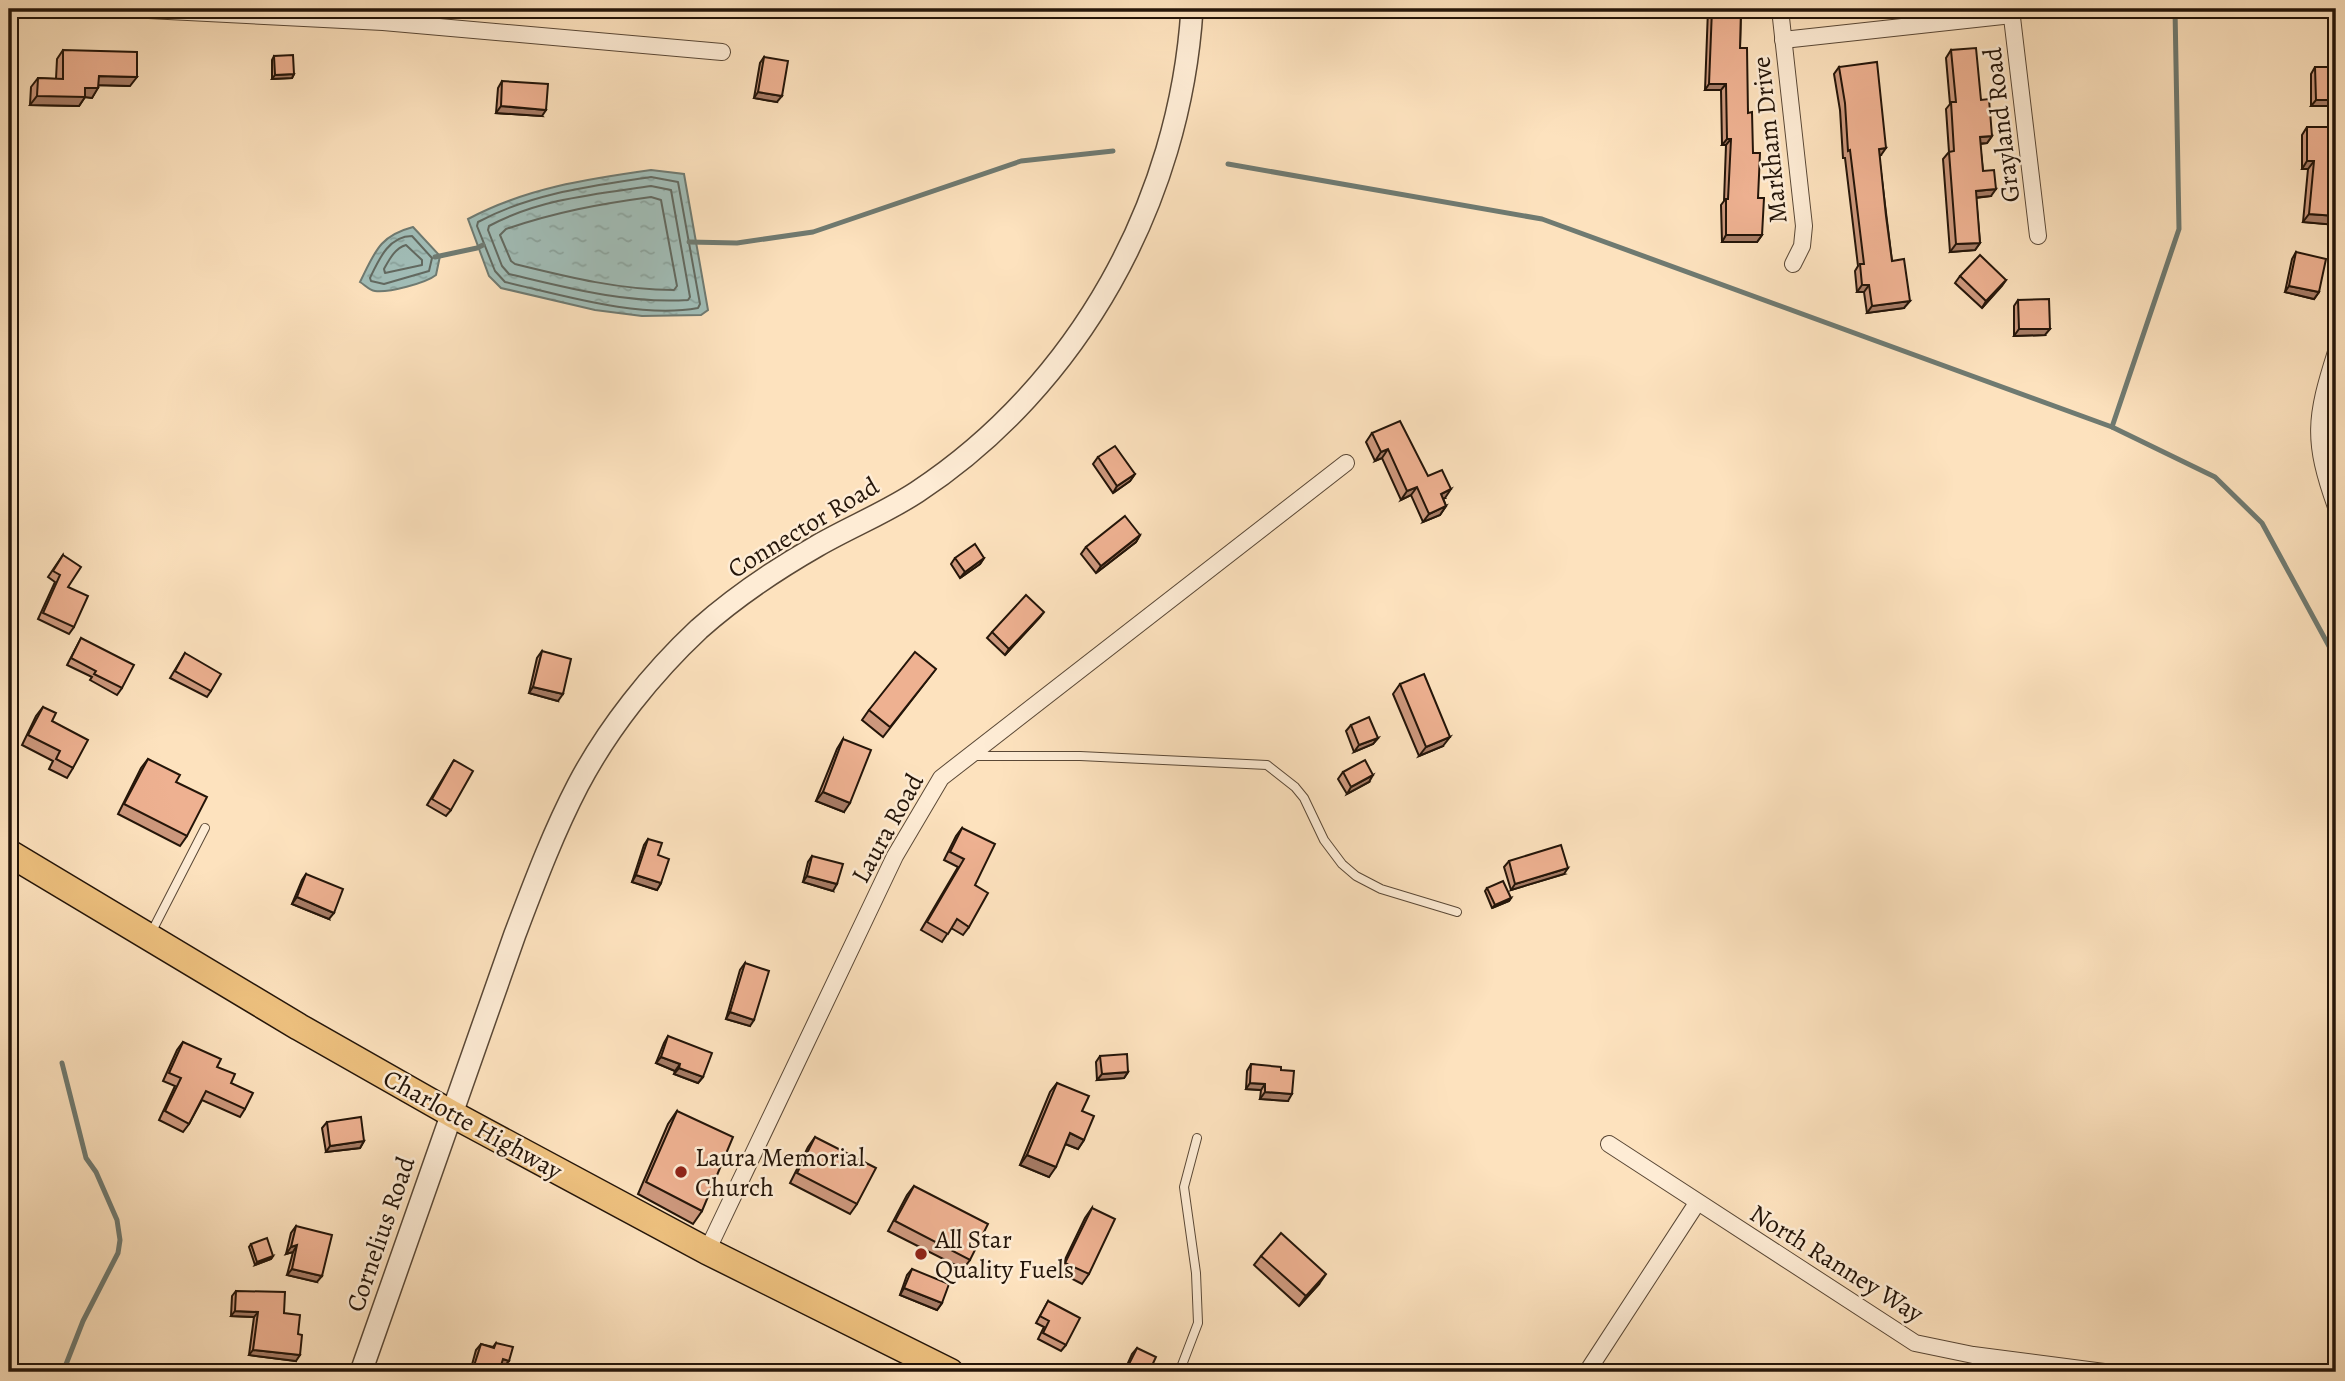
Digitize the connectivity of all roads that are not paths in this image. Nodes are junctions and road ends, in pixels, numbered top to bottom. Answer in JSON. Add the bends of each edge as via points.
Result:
{"nodes":[{"id":1,"x":129,"y":9,"type":"edge"},
{"id":2,"x":1192,"y":9,"type":"edge"},
{"id":3,"x":1780,"y":9,"type":"edge"},
{"id":4,"x":2012,"y":12,"type":"edge"},
{"id":5,"x":1783,"y":40,"type":"junction"},
{"id":6,"x":722,"y":52,"type":"dead end"},
{"id":7,"x":2038,"y":236,"type":"dead end"},
{"id":8,"x":1793,"y":264,"type":"dead end"},
{"id":9,"x":2336,"y":352,"type":"edge"},
{"id":10,"x":1346,"y":463,"type":"dead end"},
{"id":11,"x":2336,"y":507,"type":"edge"},
{"id":12,"x":971,"y":755,"type":"junction"},
{"id":13,"x":205,"y":828,"type":"dead end"},
{"id":14,"x":9,"y":853,"type":"edge"},
{"id":15,"x":1457,"y":912,"type":"dead end"},
{"id":16,"x":149,"y":937,"type":"junction"},
{"id":17,"x":452,"y":1114,"type":"junction"},
{"id":18,"x":1197,"y":1138,"type":"dead end"},
{"id":19,"x":1609,"y":1144,"type":"dead end"},
{"id":20,"x":1698,"y":1203,"type":"junction"},
{"id":21,"x":707,"y":1251,"type":"junction"},
{"id":22,"x":361,"y":1372,"type":"edge"},
{"id":23,"x":950,"y":1372,"type":"edge"},
{"id":24,"x":1177,"y":1372,"type":"edge"},
{"id":25,"x":1587,"y":1372,"type":"edge"},
{"id":26,"x":2104,"y":1372,"type":"edge"}],
"edges":[{"from":1,"to":6,"type":"street","via":[[383,22]]},
{"from":2,"to":17,"type":"street","name":"Connector Road","via":[[1188,65],[1164,167],[1131,246],[1093,314],[1018,407],[964,457],[916,492],[818,545],[735,600],[699,630],[624,713],[578,784],[542,863]]},
{"from":3,"to":5,"type":"street","name":"Markham Drive"},
{"from":4,"to":5,"type":"street"},
{"from":4,"to":7,"type":"street","name":"Grayland Road"},
{"from":5,"to":8,"type":"street","name":"Markham Drive","via":[[1804,226],[1802,246]]},
{"from":9,"to":11,"type":"street","via":[[2321,398],[2318,434],[2322,468]]},
{"from":10,"to":12,"type":"street","name":"Laura Road"},
{"from":12,"to":15,"type":"lane","via":[[1267,765],[1304,798],[1324,840],[1356,876],[1381,889]]},
{"from":12,"to":21,"type":"street","name":"Laura Road","via":[[941,778],[895,856]]},
{"from":13,"to":16,"type":"lane"},
{"from":14,"to":16,"type":"main road","name":"Charlotte Highway"},
{"from":16,"to":17,"type":"main road","name":"Charlotte Highway"},
{"from":17,"to":21,"type":"main road","name":"Charlotte Highway"},
{"from":17,"to":22,"type":"street","name":"Cornelius Road"},
{"from":18,"to":24,"type":"lane","via":[[1184,1186],[1198,1323]]},
{"from":19,"to":20,"type":"street","name":"North Ranney Way"},
{"from":20,"to":25,"type":"street"},
{"from":20,"to":26,"type":"street","name":"North Ranney Way","via":[[1915,1343]]},
{"from":21,"to":23,"type":"main road","name":"Charlotte Highway"}]}
